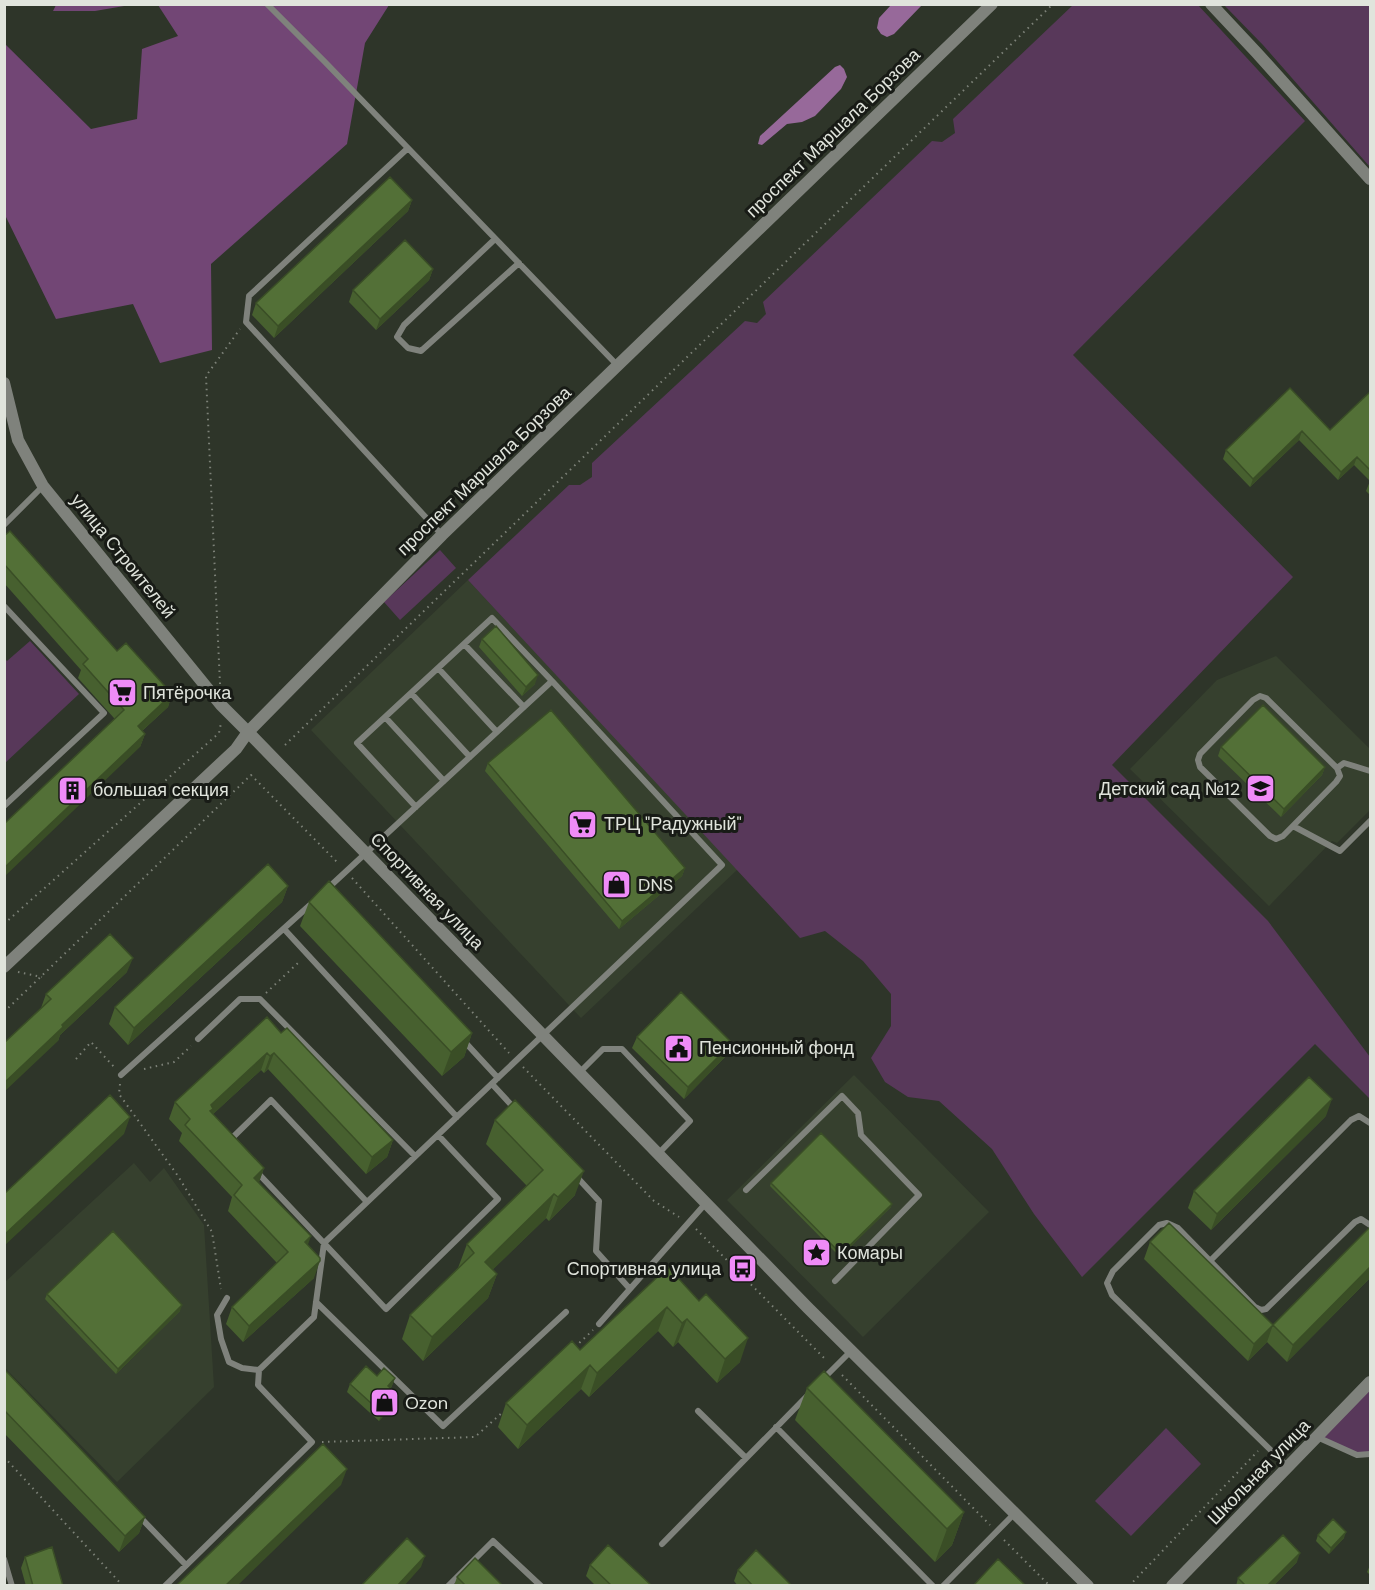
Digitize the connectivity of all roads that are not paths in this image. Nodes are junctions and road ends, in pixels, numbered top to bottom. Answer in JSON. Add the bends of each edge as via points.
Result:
{"nodes":[{"id":1,"x":267,"y":4,"type":"edge"},
{"id":2,"x":992,"y":4,"type":"edge"},
{"id":3,"x":1211,"y":4,"type":"edge"},
{"id":4,"x":408,"y":148,"type":"junction"},
{"id":5,"x":1371,"y":179,"type":"edge"},
{"id":6,"x":495,"y":239,"type":"junction"},
{"id":7,"x":519,"y":263,"type":"junction"},
{"id":8,"x":618,"y":367,"type":"junction"},
{"id":9,"x":4,"y":383,"type":"edge"},
{"id":10,"x":43,"y":486,"type":"junction"},
{"id":11,"x":4,"y":525,"type":"edge"},
{"id":12,"x":442,"y":535,"type":"junction"},
{"id":13,"x":4,"y":606,"type":"edge"},
{"id":14,"x":464,"y":644,"type":"junction"},
{"id":15,"x":438,"y":668,"type":"junction"},
{"id":16,"x":552,"y":681,"type":"junction"},
{"id":17,"x":411,"y":693,"type":"junction"},
{"id":18,"x":524,"y":707,"type":"junction"},
{"id":19,"x":385,"y":717,"type":"junction"},
{"id":20,"x":248,"y":732,"type":"junction"},
{"id":21,"x":497,"y":732,"type":"junction"},
{"id":22,"x":470,"y":757,"type":"junction"},
{"id":23,"x":1337,"y":768,"type":"junction"},
{"id":24,"x":1371,"y":771,"type":"edge"},
{"id":25,"x":444,"y":781,"type":"junction"},
{"id":26,"x":4,"y":806,"type":"edge"},
{"id":27,"x":416,"y":807,"type":"junction"},
{"id":28,"x":1371,"y":822,"type":"edge"},
{"id":29,"x":1293,"y":826,"type":"junction"},
{"id":30,"x":365,"y":853,"type":"junction"},
{"id":31,"x":317,"y":899,"type":"edge"},
{"id":32,"x":333,"y":899,"type":"edge"},
{"id":33,"x":285,"y":930,"type":"junction"},
{"id":34,"x":9,"y":969,"type":"edge"},
{"id":35,"x":459,"y":1036,"type":"edge"},
{"id":36,"x":542,"y":1036,"type":"junction"},
{"id":37,"x":198,"y":1039,"type":"road end"},
{"id":38,"x":579,"y":1073,"type":"junction"},
{"id":39,"x":121,"y":1075,"type":"road end"},
{"id":40,"x":498,"y":1078,"type":"junction"},
{"id":41,"x":492,"y":1084,"type":"junction"},
{"id":42,"x":457,"y":1117,"type":"junction"},
{"id":43,"x":523,"y":1117,"type":"edge"},
{"id":44,"x":1371,"y":1123,"type":"edge"},
{"id":45,"x":438,"y":1135,"type":"junction"},
{"id":46,"x":236,"y":1149,"type":"edge"},
{"id":47,"x":658,"y":1154,"type":"junction"},
{"id":48,"x":415,"y":1156,"type":"junction"},
{"id":49,"x":252,"y":1166,"type":"edge"},
{"id":50,"x":568,"y":1167,"type":"edge"},
{"id":51,"x":746,"y":1190,"type":"dead end"},
{"id":52,"x":367,"y":1202,"type":"junction"},
{"id":53,"x":706,"y":1202,"type":"junction"},
{"id":54,"x":1371,"y":1225,"type":"edge"},
{"id":55,"x":324,"y":1243,"type":"junction"},
{"id":56,"x":1210,"y":1261,"type":"junction"},
{"id":57,"x":835,"y":1281,"type":"dead end"},
{"id":58,"x":630,"y":1289,"type":"junction"},
{"id":59,"x":227,"y":1298,"type":"road end"},
{"id":60,"x":316,"y":1302,"type":"junction"},
{"id":61,"x":566,"y":1312,"type":"dead end"},
{"id":62,"x":599,"y":1324,"type":"dead end"},
{"id":63,"x":851,"y":1350,"type":"junction"},
{"id":64,"x":259,"y":1371,"type":"junction"},
{"id":65,"x":1371,"y":1382,"type":"edge"},
{"id":66,"x":817,"y":1385,"type":"edge"},
{"id":67,"x":809,"y":1393,"type":"edge"},
{"id":68,"x":698,"y":1411,"type":"dead end"},
{"id":69,"x":776,"y":1427,"type":"junction"},
{"id":70,"x":1317,"y":1437,"type":"junction"},
{"id":71,"x":1371,"y":1454,"type":"edge"},
{"id":72,"x":746,"y":1458,"type":"junction"},
{"id":73,"x":1288,"y":1468,"type":"junction"},
{"id":74,"x":137,"y":1514,"type":"edge"},
{"id":75,"x":1015,"y":1514,"type":"junction"},
{"id":76,"x":662,"y":1544,"type":"dead end"},
{"id":77,"x":4,"y":1559,"type":"edge"},
{"id":78,"x":185,"y":1564,"type":"junction"},
{"id":79,"x":12,"y":1586,"type":"edge"},
{"id":80,"x":165,"y":1586,"type":"edge"},
{"id":81,"x":448,"y":1586,"type":"edge"},
{"id":82,"x":541,"y":1586,"type":"edge"},
{"id":83,"x":933,"y":1586,"type":"edge"},
{"id":84,"x":943,"y":1586,"type":"edge"},
{"id":85,"x":1088,"y":1586,"type":"edge"},
{"id":86,"x":1172,"y":1586,"type":"edge"}],
"edges":[{"from":1,"to":4,"type":"lane"},
{"from":2,"to":8,"type":"street","name":"проспект Маршала Борзова"},
{"from":3,"to":5,"type":"street"},
{"from":4,"to":6,"type":"lane"},
{"from":4,"to":12,"type":"lane","via":[[249,296],[246,322]]},
{"from":6,"to":7,"type":"lane"},
{"from":6,"to":7,"type":"lane","via":[[404,326],[398,336],[408,348],[421,351]]},
{"from":7,"to":8,"type":"lane"},
{"from":8,"to":12,"type":"street","name":"проспект Маршала Борзова"},
{"from":9,"to":10,"type":"street","name":"улица Строителей","via":[[18,440]]},
{"from":10,"to":11,"type":"lane"},
{"from":10,"to":20,"type":"street","name":"улица Строителей","via":[[221,705]]},
{"from":12,"to":20,"type":"street","name":"проспект Маршала Борзова"},
{"from":13,"to":26,"type":"lane","via":[[104,714]]},
{"from":14,"to":15,"type":"lane"},
{"from":14,"to":16,"type":"lane","via":[[492,618]]},
{"from":14,"to":18,"type":"lane"},
{"from":15,"to":17,"type":"lane"},
{"from":15,"to":21,"type":"lane"},
{"from":16,"to":18,"type":"lane"},
{"from":16,"to":36,"type":"lane","via":[[722,865]]},
{"from":17,"to":19,"type":"lane"},
{"from":17,"to":22,"type":"lane"},
{"from":18,"to":21,"type":"lane"},
{"from":19,"to":25,"type":"lane"},
{"from":19,"to":27,"type":"lane","via":[[357,743]]},
{"from":20,"to":30,"type":"street","name":"Спортивная улица"},
{"from":20,"to":34,"type":"street","name":"проспект Маршала Борзова","via":[[236,749]]},
{"from":21,"to":22,"type":"lane"},
{"from":22,"to":25,"type":"lane"},
{"from":23,"to":24,"type":"lane","via":[[1344,763]]},
{"from":23,"to":29,"type":"lane","via":[[1340,776],[1336,782]]},
{"from":23,"to":29,"type":"lane","via":[[1260,696],[1200,754],[1200,767],[1270,836],[1283,836]]},
{"from":25,"to":27,"type":"lane"},
{"from":27,"to":30,"type":"lane"},
{"from":28,"to":29,"type":"lane","via":[[1340,851]]},
{"from":30,"to":32,"type":"lane","via":[[325,891]]},
{"from":30,"to":36,"type":"street","name":"Спортивная улица"},
{"from":31,"to":33,"type":"lane"},
{"from":33,"to":39,"type":"lane"},
{"from":33,"to":42,"type":"lane"},
{"from":35,"to":40,"type":"lane"},
{"from":36,"to":38,"type":"street","name":"Спортивная улица"},
{"from":36,"to":40,"type":"lane"},
{"from":37,"to":48,"type":"lane","via":[[240,999],[260,999]]},
{"from":38,"to":47,"type":"street","name":"Спортивная улица"},
{"from":38,"to":47,"type":"lane","via":[[603,1049],[622,1049],[690,1121]]},
{"from":40,"to":41,"type":"lane"},
{"from":41,"to":42,"type":"lane"},
{"from":41,"to":43,"type":"lane"},
{"from":42,"to":45,"type":"lane"},
{"from":44,"to":56,"type":"lane","via":[[1359,1116],[1351,1120]]},
{"from":45,"to":48,"type":"lane"},
{"from":45,"to":55,"type":"lane","via":[[498,1199],[386,1309]]},
{"from":46,"to":52,"type":"lane","via":[[228,1140],[271,1100]]},
{"from":47,"to":53,"type":"street","name":"Спортивная улица"},
{"from":48,"to":52,"type":"lane"},
{"from":49,"to":55,"type":"lane"},
{"from":50,"to":58,"type":"lane","via":[[599,1201],[596,1251]]},
{"from":51,"to":57,"type":"lane","via":[[842,1096],[850,1104],[858,1113],[861,1135],[919,1195]]},
{"from":52,"to":55,"type":"lane"},
{"from":53,"to":58,"type":"lane"},
{"from":53,"to":63,"type":"street","name":"Спортивная улица"},
{"from":54,"to":56,"type":"lane","via":[[1361,1219],[1355,1222],[1266,1309],[1255,1307]]},
{"from":55,"to":60,"type":"lane"},
{"from":56,"to":73,"type":"lane","via":[[1178,1228],[1167,1223],[1143,1240],[1113,1271],[1107,1283],[1112,1295]]},
{"from":58,"to":62,"type":"lane"},
{"from":59,"to":64,"type":"lane","via":[[217,1314],[229,1362]]},
{"from":60,"to":61,"type":"lane","via":[[443,1426]]},
{"from":60,"to":64,"type":"lane","via":[[314,1317]]},
{"from":63,"to":66,"type":"lane"},
{"from":63,"to":75,"type":"street","name":"Спортивная улица"},
{"from":64,"to":78,"type":"lane","via":[[258,1385],[312,1442]]},
{"from":65,"to":70,"type":"street","name":"Школьная улица"},
{"from":67,"to":69,"type":"lane"},
{"from":68,"to":72,"type":"lane"},
{"from":69,"to":72,"type":"lane"},
{"from":69,"to":83,"type":"lane"},
{"from":70,"to":71,"type":"lane","via":[[1357,1455]]},
{"from":70,"to":73,"type":"street","name":"Школьная улица"},
{"from":72,"to":76,"type":"lane"},
{"from":73,"to":86,"type":"street","name":"Школьная улица"},
{"from":74,"to":78,"type":"lane"},
{"from":75,"to":84,"type":"lane"},
{"from":75,"to":85,"type":"street","name":"Спортивная улица"},
{"from":77,"to":79,"type":"lane"},
{"from":78,"to":80,"type":"lane"},
{"from":81,"to":82,"type":"lane","via":[[493,1541]]}]}
